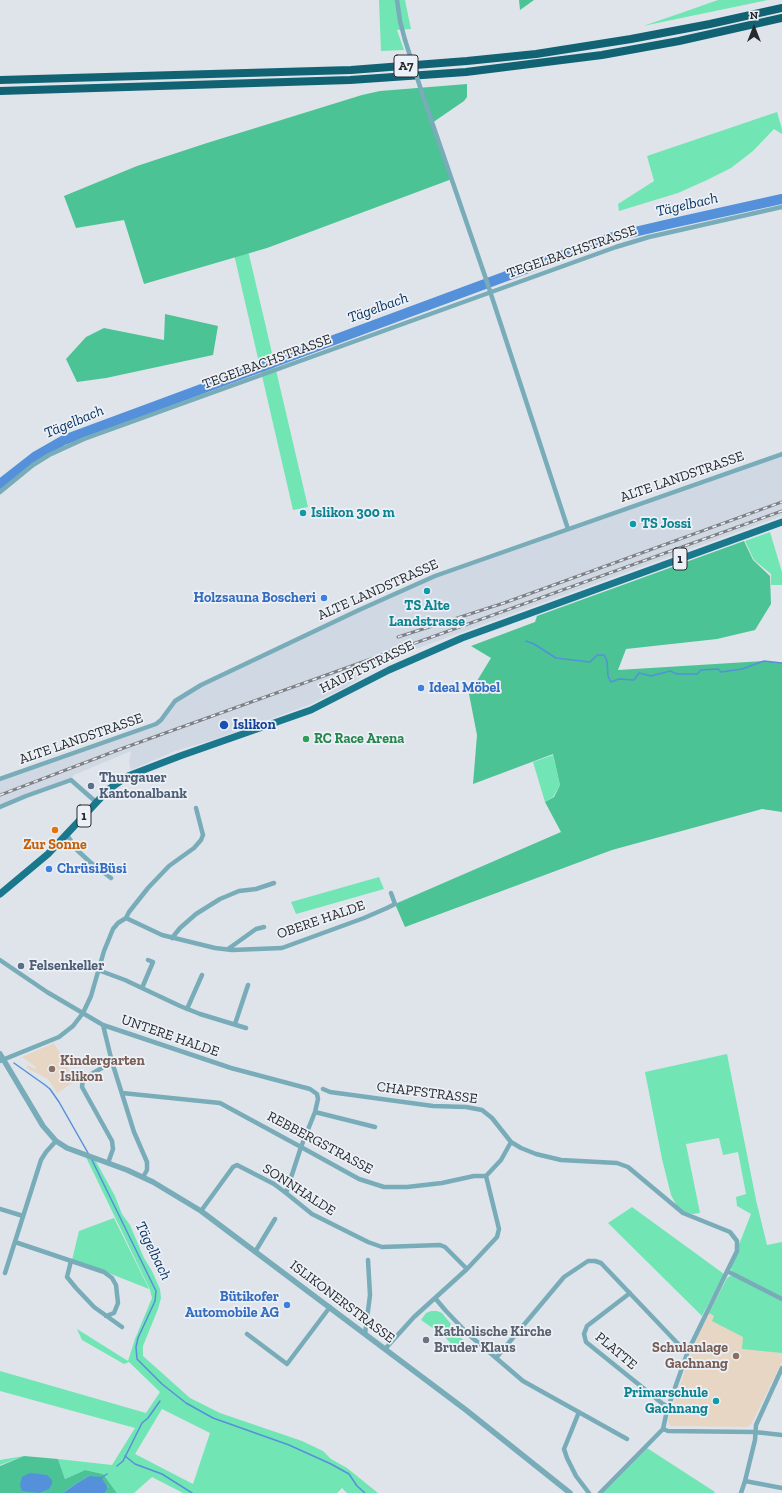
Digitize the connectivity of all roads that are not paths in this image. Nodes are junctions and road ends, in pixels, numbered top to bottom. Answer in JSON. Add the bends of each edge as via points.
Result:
{"nodes":[{"id":1,"x":397,"y":0,"type":"edge"},
{"id":2,"x":782,"y":8,"type":"edge"},
{"id":3,"x":782,"y":18,"type":"edge"},
{"id":4,"x":0,"y":80,"type":"edge"},
{"id":5,"x":0,"y":91,"type":"edge"},
{"id":6,"x":782,"y":207,"type":"edge"},
{"id":7,"x":490,"y":290,"type":"junction"},
{"id":8,"x":782,"y":454,"type":"edge"},
{"id":9,"x":0,"y":492,"type":"edge"},
{"id":10,"x":782,"y":522,"type":"edge"},
{"id":11,"x":568,"y":529,"type":"junction"},
{"id":12,"x":0,"y":779,"type":"edge"},
{"id":13,"x":96,"y":802,"type":"junction"},
{"id":14,"x":0,"y":807,"type":"edge"},
{"id":15,"x":196,"y":808,"type":"dead end"},
{"id":16,"x":67,"y":835,"type":"junction"},
{"id":17,"x":111,"y":878,"type":"dead end"},
{"id":18,"x":274,"y":883,"type":"dead end"},
{"id":19,"x":391,"y":893,"type":"dead end"},
{"id":20,"x":0,"y":894,"type":"edge"},
{"id":21,"x":126,"y":918,"type":"junction"},
{"id":22,"x":264,"y":927,"type":"dead end"},
{"id":23,"x":172,"y":938,"type":"junction"},
{"id":24,"x":228,"y":949,"type":"junction"},
{"id":25,"x":0,"y":960,"type":"edge"},
{"id":26,"x":148,"y":960,"type":"dead end"},
{"id":27,"x":98,"y":970,"type":"junction"},
{"id":28,"x":202,"y":975,"type":"dead end"},
{"id":29,"x":248,"y":985,"type":"dead end"},
{"id":30,"x":142,"y":988,"type":"junction"},
{"id":31,"x":187,"y":1009,"type":"junction"},
{"id":32,"x":83,"y":1013,"type":"junction"},
{"id":33,"x":235,"y":1024,"type":"junction"},
{"id":34,"x":103,"y":1025,"type":"junction"},
{"id":35,"x":246,"y":1028,"type":"dead end"},
{"id":36,"x":0,"y":1054,"type":"edge"},
{"id":37,"x":2,"y":1060,"type":"edge"},
{"id":38,"x":112,"y":1062,"type":"junction"},
{"id":39,"x":323,"y":1089,"type":"dead end"},
{"id":40,"x":122,"y":1093,"type":"junction"},
{"id":41,"x":315,"y":1112,"type":"junction"},
{"id":42,"x":374,"y":1127,"type":"dead end"},
{"id":43,"x":56,"y":1141,"type":"junction"},
{"id":44,"x":511,"y":1142,"type":"junction"},
{"id":45,"x":302,"y":1146,"type":"junction"},
{"id":46,"x":108,"y":1163,"type":"junction"},
{"id":47,"x":486,"y":1176,"type":"junction"},
{"id":48,"x":143,"y":1177,"type":"junction"},
{"id":49,"x":286,"y":1193,"type":"junction"},
{"id":50,"x":0,"y":1209,"type":"edge"},
{"id":51,"x":201,"y":1211,"type":"junction"},
{"id":52,"x":23,"y":1216,"type":"junction"},
{"id":53,"x":275,"y":1219,"type":"dead end"},
{"id":54,"x":16,"y":1242,"type":"junction"},
{"id":55,"x":255,"y":1252,"type":"junction"},
{"id":56,"x":368,"y":1260,"type":"dead end"},
{"id":57,"x":71,"y":1261,"type":"junction"},
{"id":58,"x":467,"y":1269,"type":"junction"},
{"id":59,"x":728,"y":1272,"type":"junction"},
{"id":60,"x":5,"y":1273,"type":"dead end"},
{"id":61,"x":630,"y":1293,"type":"junction"},
{"id":62,"x":435,"y":1298,"type":"junction"},
{"id":63,"x":782,"y":1299,"type":"edge"},
{"id":64,"x":330,"y":1307,"type":"junction"},
{"id":65,"x":106,"y":1316,"type":"junction"},
{"id":66,"x":122,"y":1327,"type":"dead end"},
{"id":67,"x":247,"y":1334,"type":"dead end"},
{"id":68,"x":365,"y":1334,"type":"junction"},
{"id":69,"x":385,"y":1349,"type":"junction"},
{"id":70,"x":688,"y":1351,"type":"junction"},
{"id":71,"x":496,"y":1358,"type":"junction"},
{"id":72,"x":782,"y":1368,"type":"edge"},
{"id":73,"x":668,"y":1406,"type":"junction"},
{"id":74,"x":579,"y":1412,"type":"junction"},
{"id":75,"x":663,"y":1429,"type":"junction"},
{"id":76,"x":755,"y":1432,"type":"junction"},
{"id":77,"x":782,"y":1436,"type":"edge"},
{"id":78,"x":627,"y":1439,"type":"dead end"},
{"id":79,"x":745,"y":1481,"type":"junction"},
{"id":80,"x":782,"y":1488,"type":"edge"},
{"id":81,"x":570,"y":1493,"type":"edge"},
{"id":82,"x":589,"y":1493,"type":"edge"},
{"id":83,"x":600,"y":1493,"type":"edge"},
{"id":84,"x":741,"y":1493,"type":"edge"}],
"edges":[{"from":1,"to":7,"type":"street","bridge":true,"via":[[405,40]]},
{"from":2,"to":4,"type":"highway","number":"A7","via":[[704,26],[625,40],[536,54],[467,61],[351,70]]},
{"from":3,"to":5,"type":"highway","number":"A7","via":[[602,55],[466,72],[350,80]]},
{"from":6,"to":7,"type":"street","name":"TEGELBACHSTRASSE","via":[[644,238]]},
{"from":7,"to":9,"type":"street","name":"TEGELBACHSTRASSE","via":[[74,444],[33,465]]},
{"from":7,"to":11,"type":"street"},
{"from":8,"to":11,"type":"street","name":"ALTE LANDSTRASSE"},
{"from":10,"to":13,"type":"main road","name":"HAUPTSTRASSE","number":"1","via":[[461,638],[388,670],[311,710],[128,776],[113,785]]},
{"from":11,"to":12,"type":"street","name":"ALTE LANDSTRASSE","via":[[435,576],[223,673],[179,699],[161,720],[144,730]]},
{"from":13,"to":14,"type":"street","via":[[71,780]]},
{"from":13,"to":16,"type":"main road","name":"HAUPTSTRASSE","number":"1"},
{"from":15,"to":21,"type":"street","via":[[203,835],[201,840],[169,866],[148,888]]},
{"from":16,"to":17,"type":"street","via":[[77,850]]},
{"from":16,"to":20,"type":"main road","name":"HAUPTSTRASSE","number":"1","via":[[36,865]]},
{"from":18,"to":23,"type":"street","via":[[220,899],[196,914]]},
{"from":19,"to":24,"type":"street","name":"OBERE HALDE","via":[[395,904],[282,948]]},
{"from":21,"to":23,"type":"street","name":"OBERE HALDE"},
{"from":21,"to":27,"type":"street","via":[[113,929]]},
{"from":22,"to":24,"type":"street","via":[[256,929]]},
{"from":23,"to":24,"type":"street","name":"OBERE HALDE"},
{"from":25,"to":32,"type":"street","name":"UNTERE HALDE"},
{"from":26,"to":30,"type":"street","via":[[153,962]]},
{"from":27,"to":30,"type":"street"},
{"from":27,"to":32,"type":"street"},
{"from":28,"to":31,"type":"street"},
{"from":29,"to":33,"type":"street"},
{"from":30,"to":31,"type":"street"},
{"from":31,"to":33,"type":"street"},
{"from":32,"to":34,"type":"street","name":"UNTERE HALDE"},
{"from":32,"to":37,"type":"street","via":[[73,1026],[59,1037]]},
{"from":33,"to":35,"type":"street"},
{"from":34,"to":38,"type":"street"},
{"from":34,"to":41,"type":"street","name":"UNTERE HALDE","via":[[231,1068],[310,1089],[317,1094]]},
{"from":36,"to":37,"type":"street"},
{"from":37,"to":43,"type":"street","via":[[43,1126]]},
{"from":38,"to":40,"type":"street"},
{"from":38,"to":46,"type":"street","via":[[83,1079],[82,1087],[112,1141],[113,1149]]},
{"from":39,"to":44,"type":"street","name":"CHAPFSTRASSE","via":[[433,1106],[482,1110],[492,1118]]},
{"from":40,"to":45,"type":"street","name":"REBBERGSTRASSE","via":[[220,1103]]},
{"from":40,"to":48,"type":"street","via":[[137,1142],[147,1162]]},
{"from":41,"to":42,"type":"street"},
{"from":41,"to":45,"type":"street"},
{"from":43,"to":46,"type":"street","name":"ISLIKONERSTRASSE"},
{"from":43,"to":52,"type":"street","via":[[41,1161]]},
{"from":44,"to":47,"type":"street","via":[[501,1160]]},
{"from":44,"to":59,"type":"street","name":"CHAPFSTRASSE","via":[[536,1154],[617,1163],[628,1167],[683,1213],[725,1229],[735,1236],[737,1251]]},
{"from":45,"to":47,"type":"street","name":"REBBERGSTRASSE","via":[[358,1179],[384,1187],[435,1184]]},
{"from":45,"to":49,"type":"street"},
{"from":46,"to":48,"type":"street","name":"ISLIKONERSTRASSE"},
{"from":47,"to":58,"type":"street","via":[[499,1229],[497,1237]]},
{"from":48,"to":51,"type":"street","name":"ISLIKONERSTRASSE"},
{"from":49,"to":51,"type":"street","name":"SONNHALDE","via":[[237,1165]]},
{"from":49,"to":58,"type":"street","name":"SONNHALDE","via":[[312,1214],[375,1245],[440,1245]]},
{"from":50,"to":52,"type":"street"},
{"from":51,"to":55,"type":"street","name":"ISLIKONERSTRASSE"},
{"from":52,"to":54,"type":"street"},
{"from":53,"to":55,"type":"street"},
{"from":54,"to":57,"type":"street"},
{"from":54,"to":60,"type":"street"},
{"from":55,"to":64,"type":"street","name":"ISLIKONERSTRASSE"},
{"from":56,"to":68,"type":"street","via":[[370,1295]]},
{"from":57,"to":65,"type":"street","via":[[67,1277],[94,1307]]},
{"from":57,"to":65,"type":"street","via":[[104,1272],[112,1278],[116,1285],[118,1303],[114,1312]]},
{"from":58,"to":62,"type":"street"},
{"from":59,"to":63,"type":"street"},
{"from":59,"to":70,"type":"street","name":"CHAPFSTRASSE"},
{"from":61,"to":70,"type":"street","via":[[683,1349]]},
{"from":61,"to":71,"type":"street","via":[[601,1263],[588,1261],[564,1277]]},
{"from":61,"to":73,"type":"street","name":"PLATTE","via":[[587,1326],[584,1334],[586,1342]]},
{"from":62,"to":69,"type":"street"},
{"from":62,"to":71,"type":"street","via":[[468,1334]]},
{"from":64,"to":67,"type":"street","via":[[287,1364]]},
{"from":64,"to":68,"type":"street","name":"ISLIKONERSTRASSE"},
{"from":65,"to":66,"type":"street"},
{"from":68,"to":69,"type":"street","name":"ISLIKONERSTRASSE"},
{"from":69,"to":81,"type":"street","name":"ISLIKONERSTRASSE","via":[[486,1425]]},
{"from":70,"to":73,"type":"street","name":"CHAPFSTRASSE"},
{"from":71,"to":74,"type":"street","via":[[523,1381]]},
{"from":72,"to":76,"type":"street"},
{"from":73,"to":75,"type":"street","name":"CHAPFSTRASSE"},
{"from":74,"to":78,"type":"street"},
{"from":74,"to":82,"type":"street","via":[[564,1449],[576,1476]]},
{"from":75,"to":76,"type":"street"},
{"from":75,"to":83,"type":"street"},
{"from":76,"to":77,"type":"street"},
{"from":76,"to":79,"type":"street"},
{"from":79,"to":80,"type":"street"},
{"from":79,"to":84,"type":"street"}]}
